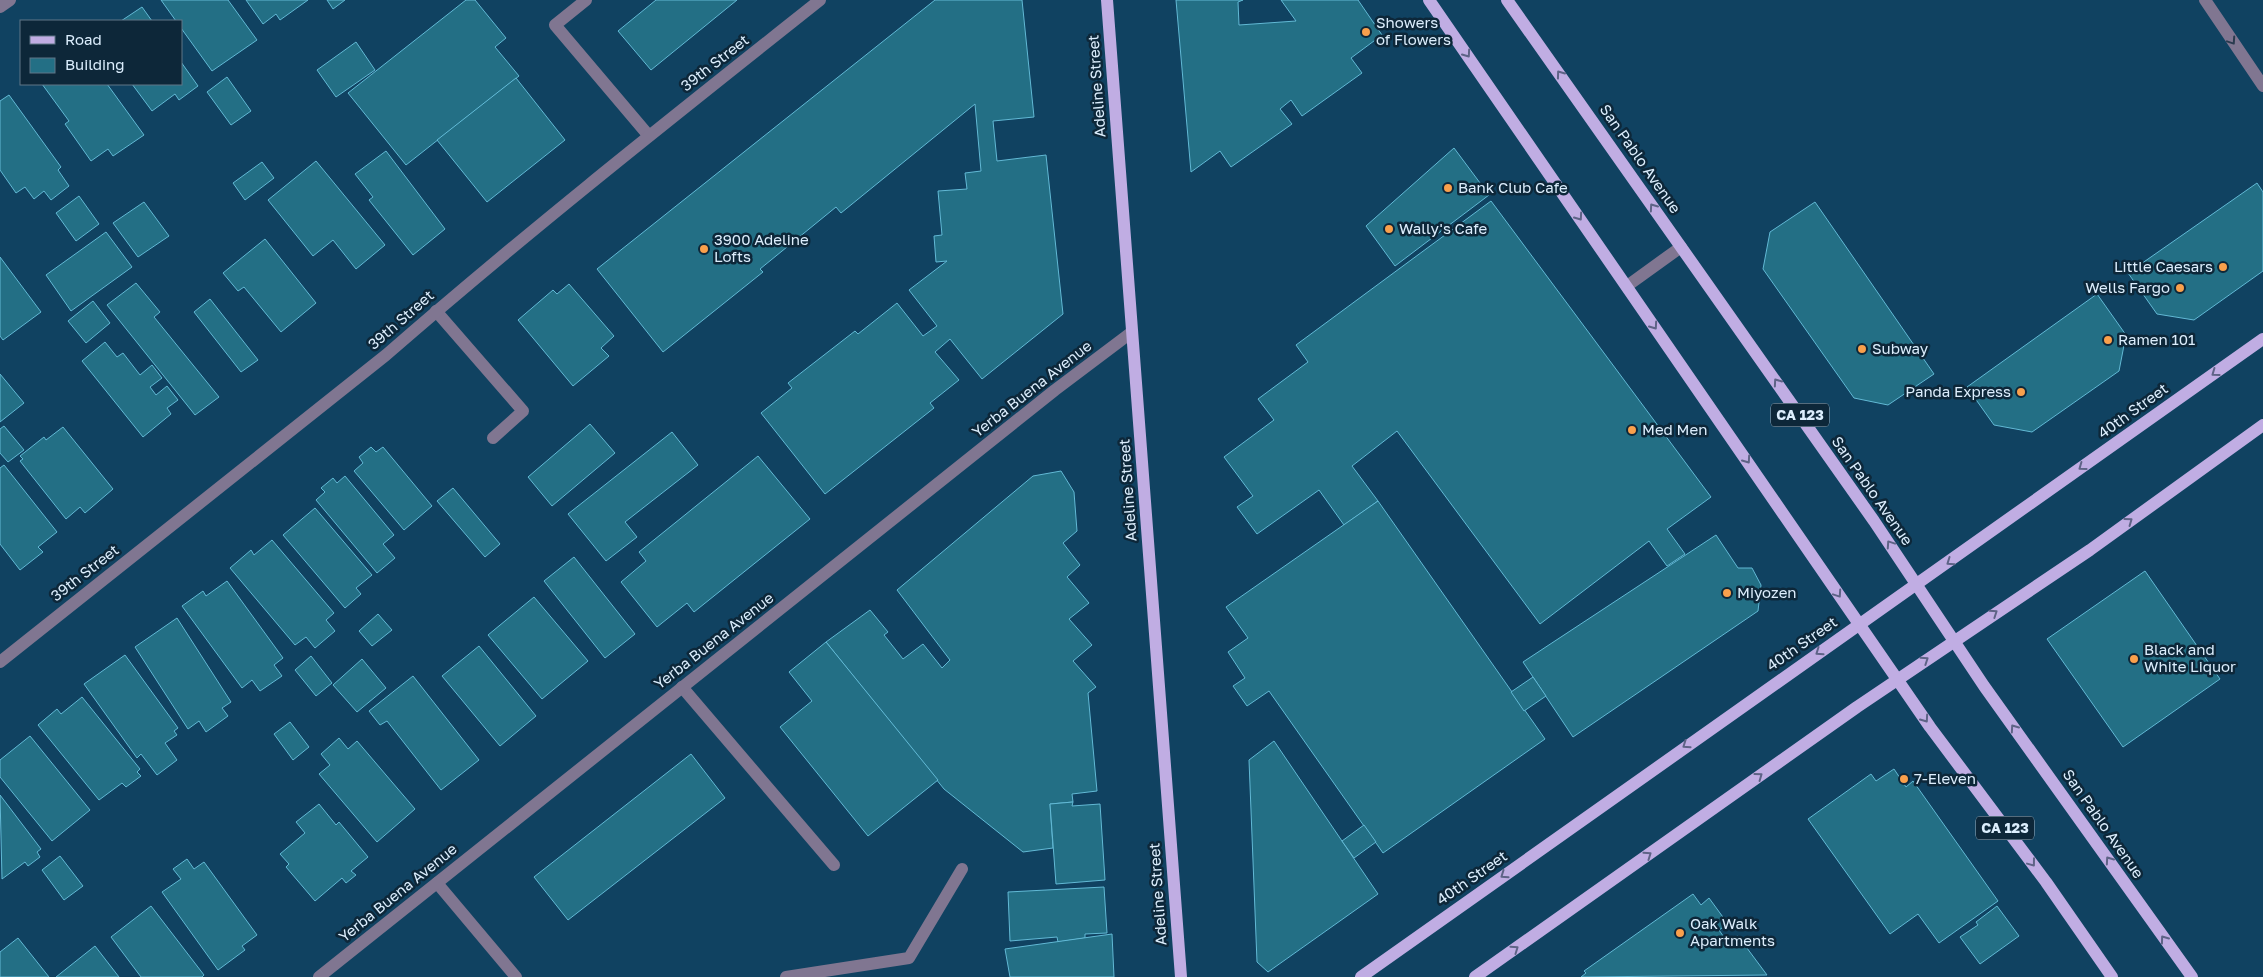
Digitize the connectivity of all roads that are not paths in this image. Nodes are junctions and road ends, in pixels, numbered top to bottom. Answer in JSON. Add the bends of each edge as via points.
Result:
{"nodes":[{"id":1,"x":10,"y":0,"type":"edge"},
{"id":2,"x":586,"y":0,"type":"edge"},
{"id":3,"x":820,"y":0,"type":"edge"},
{"id":4,"x":1107,"y":0,"type":"edge"},
{"id":5,"x":1429,"y":0,"type":"edge"},
{"id":6,"x":1507,"y":0,"type":"edge"},
{"id":7,"x":2205,"y":0,"type":"edge"},
{"id":8,"x":0,"y":7,"type":"edge"},
{"id":9,"x":2263,"y":86,"type":"edge"},
{"id":10,"x":649,"y":136,"type":"junction"},
{"id":11,"x":1681,"y":247,"type":"junction"},
{"id":12,"x":1627,"y":286,"type":"junction"},
{"id":13,"x":436,"y":311,"type":"junction"},
{"id":14,"x":1132,"y":332,"type":"junction"},
{"id":15,"x":2263,"y":339,"type":"edge"},
{"id":16,"x":2263,"y":425,"type":"edge"},
{"id":17,"x":493,"y":438,"type":"dead end"},
{"id":18,"x":1917,"y":585,"type":"junction"},
{"id":19,"x":1859,"y":624,"type":"junction"},
{"id":20,"x":1954,"y":640,"type":"junction"},
{"id":21,"x":0,"y":662,"type":"edge"},
{"id":22,"x":1897,"y":679,"type":"junction"},
{"id":23,"x":682,"y":687,"type":"junction"},
{"id":24,"x":834,"y":865,"type":"dead end"},
{"id":25,"x":962,"y":869,"type":"dead end"},
{"id":26,"x":437,"y":883,"type":"junction"},
{"id":27,"x":319,"y":977,"type":"edge"},
{"id":28,"x":516,"y":977,"type":"edge"},
{"id":29,"x":786,"y":977,"type":"edge"},
{"id":30,"x":1181,"y":977,"type":"edge"},
{"id":31,"x":1361,"y":977,"type":"edge"},
{"id":32,"x":1475,"y":977,"type":"edge"},
{"id":33,"x":2112,"y":977,"type":"edge"},
{"id":34,"x":2192,"y":977,"type":"edge"}],
"edges":[{"from":1,"to":8,"type":"street"},
{"from":2,"to":10,"type":"street","via":[[555,25]]},
{"from":3,"to":10,"type":"street","name":"39th Street"},
{"from":4,"to":14,"type":"main road","name":"Adeline Street"},
{"from":5,"to":12,"type":"main road","number":"CA 123","one_way":true},
{"from":11,"to":6,"type":"main road","name":"San Pablo Avenue","number":"CA 123","one_way":true},
{"from":7,"to":9,"type":"street","one_way":true},
{"from":10,"to":13,"type":"street","name":"39th Street"},
{"from":11,"to":12,"type":"street"},
{"from":18,"to":11,"type":"main road","name":"San Pablo Avenue","number":"CA 123","one_way":true},
{"from":12,"to":19,"type":"main road","number":"CA 123","one_way":true},
{"from":13,"to":17,"type":"street","via":[[523,411]]},
{"from":13,"to":21,"type":"street","name":"39th Street","via":[[386,355]]},
{"from":14,"to":23,"type":"street","name":"Yerba Buena Avenue"},
{"from":14,"to":30,"type":"main road","name":"Adeline Street"},
{"from":15,"to":18,"type":"main road","name":"40th Street","one_way":true},
{"from":20,"to":16,"type":"main road","one_way":true,"via":[[2090,550]]},
{"from":18,"to":19,"type":"main road","name":"40th Street"},
{"from":18,"to":20,"type":"main road","name":"San Pablo Avenue","number":"CA 123"},
{"from":19,"to":22,"type":"main road","number":"CA 123"},
{"from":19,"to":31,"type":"main road","name":"40th Street","one_way":true},
{"from":22,"to":20,"type":"main road","one_way":true},
{"from":34,"to":20,"type":"main road","name":"San Pablo Avenue","number":"CA 123","one_way":true},
{"from":32,"to":22,"type":"main road","one_way":true},
{"from":22,"to":33,"type":"main road","number":"CA 123","one_way":true},
{"from":23,"to":24,"type":"street"},
{"from":23,"to":26,"type":"street","name":"Yerba Buena Avenue"},
{"from":25,"to":29,"type":"street","via":[[909,958]]},
{"from":26,"to":27,"type":"street","name":"Yerba Buena Avenue"},
{"from":26,"to":28,"type":"street"}]}
